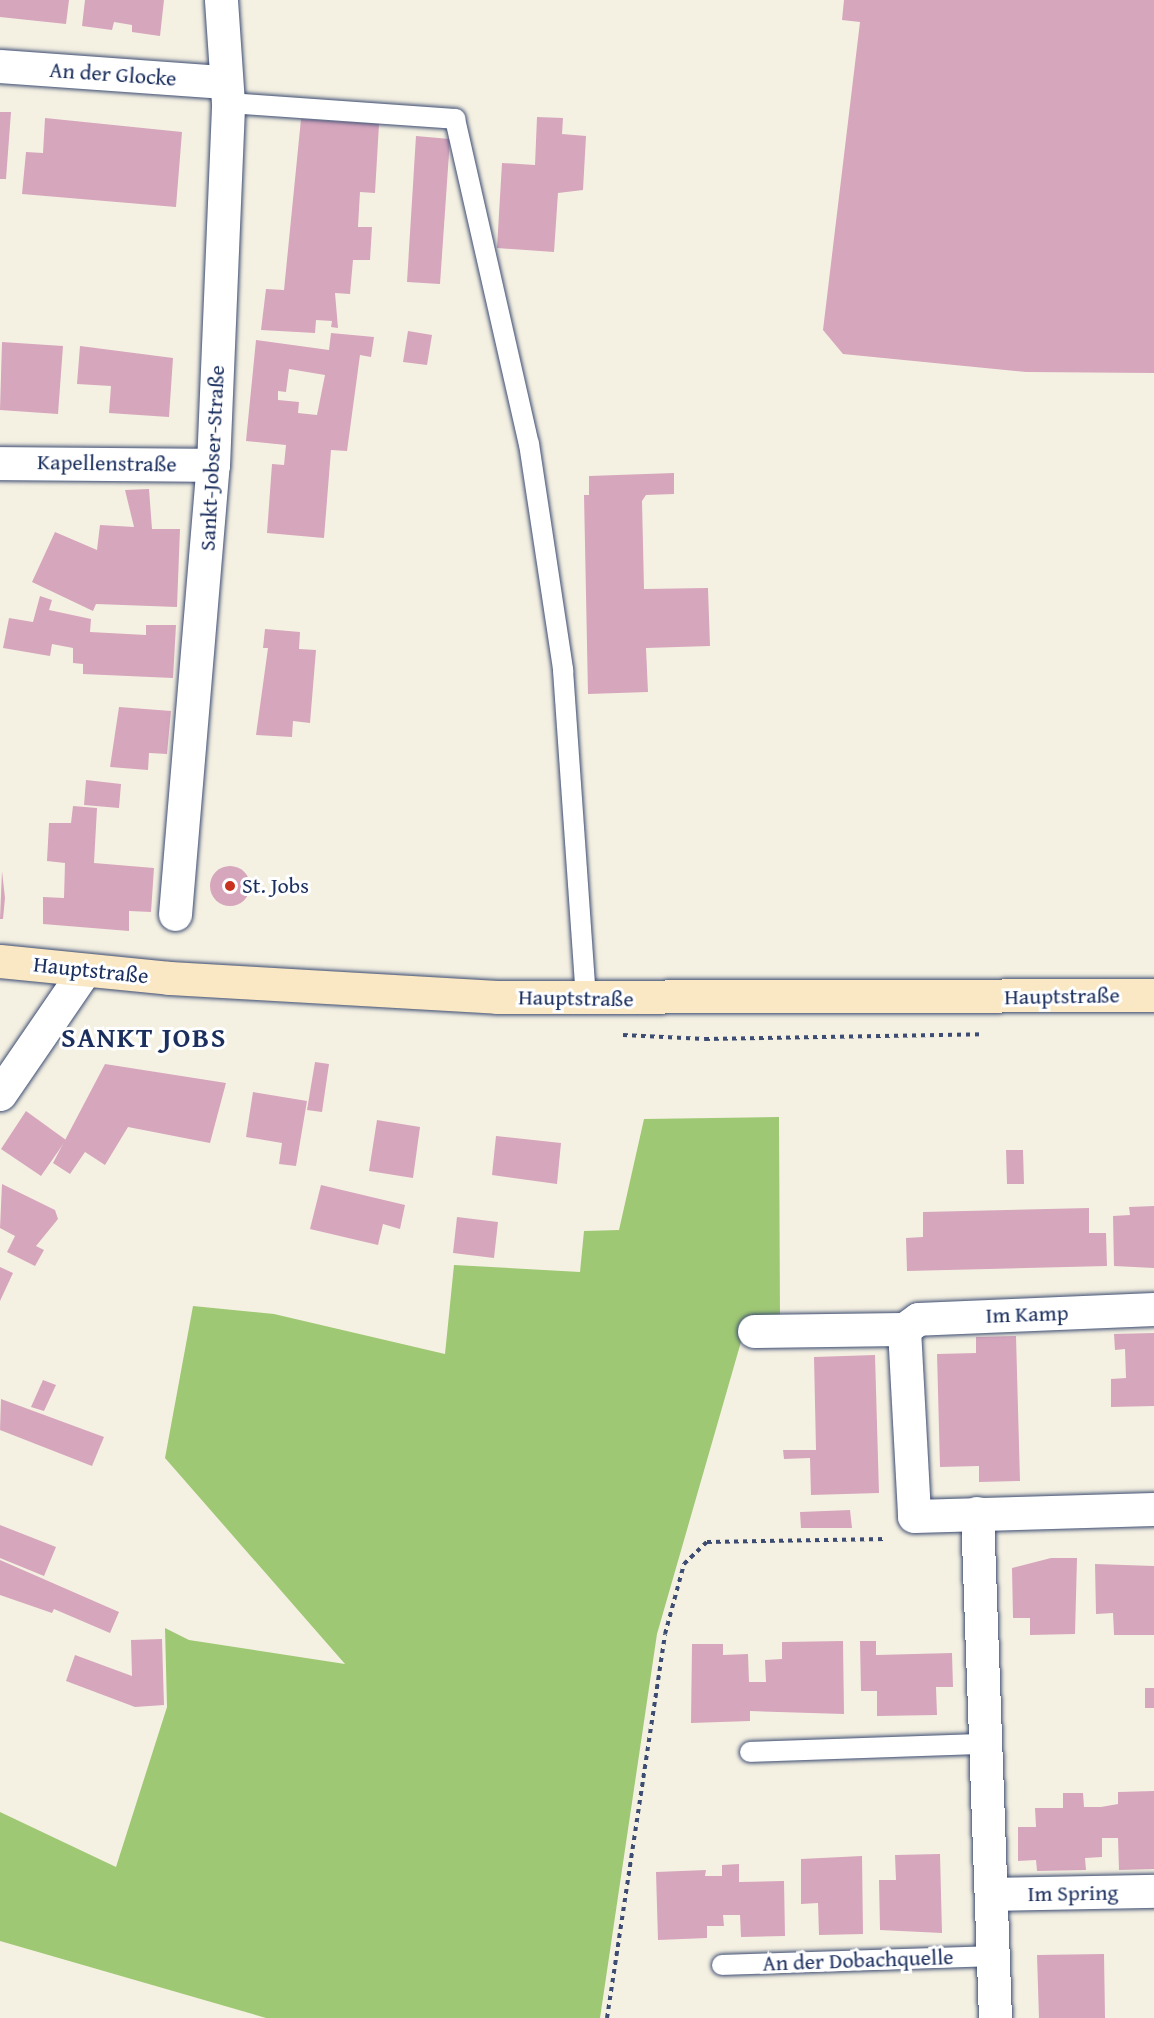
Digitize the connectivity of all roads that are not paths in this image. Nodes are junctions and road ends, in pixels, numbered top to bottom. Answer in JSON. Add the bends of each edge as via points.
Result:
{"nodes":[{"id":1,"x":221,"y":0,"type":"edge"},
{"id":2,"x":0,"y":66,"type":"edge"},
{"id":3,"x":227,"y":92,"type":"junction"},
{"id":4,"x":0,"y":463,"type":"edge"},
{"id":5,"x":213,"y":465,"type":"junction"},
{"id":6,"x":175,"y":914,"type":"dead end"},
{"id":7,"x":0,"y":961,"type":"edge"},
{"id":8,"x":85,"y":970,"type":"junction"},
{"id":9,"x":1154,"y":995,"type":"edge"},
{"id":10,"x":586,"y":999,"type":"junction"},
{"id":11,"x":0,"y":1094,"type":"edge"},
{"id":12,"x":1154,"y":1309,"type":"edge"},
{"id":13,"x":904,"y":1329,"type":"junction"},
{"id":14,"x":754,"y":1331,"type":"dead end"},
{"id":15,"x":1154,"y":1509,"type":"edge"},
{"id":16,"x":977,"y":1514,"type":"junction"},
{"id":17,"x":984,"y":1744,"type":"junction"},
{"id":18,"x":750,"y":1752,"type":"dead end"},
{"id":19,"x":1154,"y":1892,"type":"edge"},
{"id":20,"x":992,"y":1894,"type":"junction"},
{"id":21,"x":994,"y":1956,"type":"junction"},
{"id":22,"x":722,"y":1965,"type":"dead end"},
{"id":23,"x":995,"y":2018,"type":"edge"}],
"edges":[{"from":1,"to":3,"type":"street","name":"Sankt-Jobser-Straße"},
{"from":2,"to":3,"type":"street","name":"An der Glocke"},
{"from":3,"to":5,"type":"street","name":"Sankt-Jobser-Straße"},
{"from":3,"to":10,"type":"lane","via":[[455,119],[530,444],[562,670]]},
{"from":4,"to":5,"type":"street","name":"Kapellenstraße"},
{"from":5,"to":6,"type":"street","name":"Sankt-Jobser-Straße"},
{"from":7,"to":8,"type":"main road","name":"Hauptstraße"},
{"from":8,"to":10,"type":"main road","name":"Hauptstraße"},
{"from":8,"to":11,"type":"street"},
{"from":9,"to":10,"type":"main road","name":"Hauptstraße"},
{"from":12,"to":13,"type":"street","name":"Im Kamp","via":[[918,1319]]},
{"from":13,"to":14,"type":"street","name":"Im Kamp"},
{"from":13,"to":16,"type":"street","via":[[914,1516]]},
{"from":15,"to":16,"type":"street"},
{"from":16,"to":17,"type":"street"},
{"from":17,"to":18,"type":"lane"},
{"from":17,"to":20,"type":"street"},
{"from":19,"to":20,"type":"street","name":"Im Spring"},
{"from":20,"to":21,"type":"street"},
{"from":21,"to":22,"type":"lane","name":"An der Dobachquelle"},
{"from":21,"to":23,"type":"street"}]}
